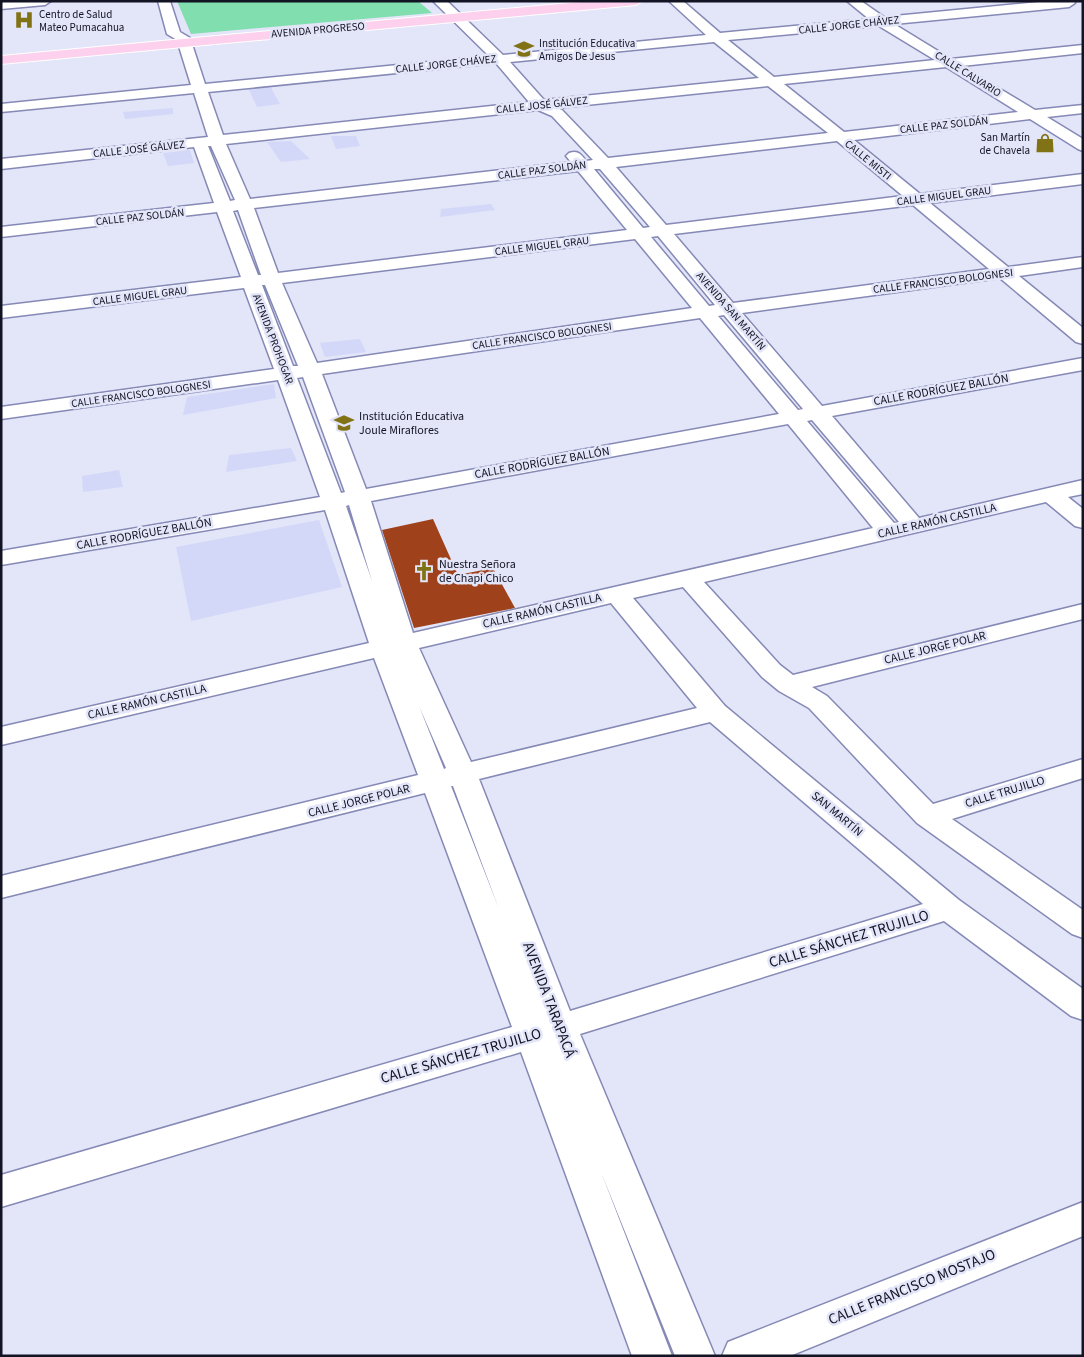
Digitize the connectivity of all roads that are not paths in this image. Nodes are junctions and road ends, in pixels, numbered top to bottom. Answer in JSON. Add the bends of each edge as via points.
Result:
{"nodes":[{"id":1,"x":45,"y":1,"type":"edge"},
{"id":2,"x":164,"y":1,"type":"edge"},
{"id":3,"x":440,"y":1,"type":"edge"},
{"id":4,"x":598,"y":1,"type":"edge"},
{"id":5,"x":636,"y":1,"type":"edge"},
{"id":6,"x":676,"y":1,"type":"edge"},
{"id":7,"x":853,"y":1,"type":"edge"},
{"id":8,"x":1067,"y":2,"type":"edge"},
{"id":9,"x":1,"y":5,"type":"edge"},
{"id":10,"x":1083,"y":11,"type":"edge"},
{"id":11,"x":457,"y":16,"type":"junction"},
{"id":12,"x":882,"y":22,"type":"junction"},
{"id":13,"x":717,"y":38,"type":"junction"},
{"id":14,"x":175,"y":43,"type":"junction"},
{"id":15,"x":1083,"y":49,"type":"edge"},
{"id":16,"x":1,"y":54,"type":"edge"},
{"id":17,"x":500,"y":59,"type":"junction"},
{"id":18,"x":1,"y":60,"type":"edge"},
{"id":19,"x":950,"y":63,"type":"junction"},
{"id":20,"x":772,"y":82,"type":"junction"},
{"id":21,"x":186,"y":85,"type":"junction"},
{"id":22,"x":540,"y":105,"type":"junction"},
{"id":23,"x":1,"y":108,"type":"edge"},
{"id":24,"x":1083,"y":109,"type":"edge"},
{"id":25,"x":1034,"y":115,"type":"junction"},
{"id":26,"x":840,"y":136,"type":"junction"},
{"id":27,"x":209,"y":142,"type":"junction"},
{"id":28,"x":1083,"y":146,"type":"edge"},
{"id":29,"x":604,"y":163,"type":"junction"},
{"id":30,"x":1,"y":164,"type":"edge"},
{"id":31,"x":582,"y":166,"type":"junction"},
{"id":32,"x":1083,"y":179,"type":"edge"},
{"id":33,"x":917,"y":200,"type":"junction"},
{"id":34,"x":245,"y":205,"type":"junction"},
{"id":35,"x":225,"y":207,"type":"junction"},
{"id":36,"x":662,"y":231,"type":"junction"},
{"id":37,"x":1,"y":232,"type":"edge"},
{"id":38,"x":639,"y":234,"type":"junction"},
{"id":39,"x":1083,"y":262,"type":"edge"},
{"id":40,"x":1006,"y":273,"type":"junction"},
{"id":41,"x":272,"y":280,"type":"junction"},
{"id":42,"x":251,"y":282,"type":"junction"},
{"id":43,"x":729,"y":309,"type":"junction"},
{"id":44,"x":1,"y":312,"type":"edge"},
{"id":45,"x":705,"y":312,"type":"junction"},
{"id":46,"x":1083,"y":338,"type":"edge"},
{"id":47,"x":1083,"y":364,"type":"edge"},
{"id":48,"x":310,"y":370,"type":"junction"},
{"id":49,"x":287,"y":374,"type":"junction"},
{"id":50,"x":1,"y":413,"type":"edge"},
{"id":51,"x":818,"y":413,"type":"junction"},
{"id":52,"x":792,"y":417,"type":"junction"},
{"id":53,"x":1083,"y":487,"type":"edge"},
{"id":54,"x":1051,"y":495,"type":"junction"},
{"id":55,"x":358,"y":497,"type":"junction"},
{"id":56,"x":334,"y":501,"type":"junction"},
{"id":57,"x":1083,"y":520,"type":"edge"},
{"id":58,"x":914,"y":526,"type":"junction"},
{"id":59,"x":889,"y":532,"type":"junction"},
{"id":60,"x":1,"y":558,"type":"edge"},
{"id":61,"x":688,"y":578,"type":"junction"},
{"id":62,"x":616,"y":594,"type":"junction"},
{"id":63,"x":1083,"y":611,"type":"edge"},
{"id":64,"x":393,"y":646,"type":"junction"},
{"id":65,"x":788,"y":685,"type":"junction"},
{"id":66,"x":715,"y":712,"type":"junction"},
{"id":67,"x":1,"y":736,"type":"edge"},
{"id":68,"x":1083,"y":768,"type":"edge"},
{"id":69,"x":449,"y":778,"type":"junction"},
{"id":70,"x":927,"y":816,"type":"junction"},
{"id":71,"x":1,"y":888,"type":"edge"},
{"id":72,"x":948,"y":908,"type":"junction"},
{"id":73,"x":1083,"y":926,"type":"edge"},
{"id":74,"x":1083,"y":1006,"type":"edge"},
{"id":75,"x":546,"y":1031,"type":"junction"},
{"id":76,"x":1,"y":1191,"type":"edge"},
{"id":77,"x":1083,"y":1219,"type":"edge"},
{"id":78,"x":652,"y":1356,"type":"edge"},
{"id":79,"x":696,"y":1356,"type":"edge"},
{"id":80,"x":742,"y":1356,"type":"edge"}],
"edges":[{"from":1,"to":9,"type":"street"},
{"from":2,"to":14,"type":"street","name":"AVENIDA PROHOGAR"},
{"from":3,"to":11,"type":"street","name":"AVENIDA SAN MARTÍN"},
{"from":4,"to":11,"type":"main road","name":"AVENIDA PROGRESO"},
{"from":5,"to":11,"type":"main road","name":"AVENIDA PROGRESO"},
{"from":6,"to":13,"type":"street","name":"CALLE MISTI"},
{"from":7,"to":12,"type":"street","name":"CALLE CALVARIO"},
{"from":8,"to":10,"type":"street"},
{"from":8,"to":12,"type":"street","name":"CALLE JORGE CHÁVEZ"},
{"from":11,"to":14,"type":"main road","name":"AVENIDA PROGRESO"},
{"from":11,"to":17,"type":"street","name":"AVENIDA SAN MARTÍN"},
{"from":12,"to":13,"type":"street","name":"CALLE JORGE CHÁVEZ"},
{"from":12,"to":19,"type":"street","name":"CALLE CALVARIO"},
{"from":13,"to":17,"type":"street","name":"CALLE JORGE CHÁVEZ"},
{"from":13,"to":20,"type":"street","name":"CALLE MISTI"},
{"from":14,"to":16,"type":"main road","name":"AVENIDA PROGRESO"},
{"from":14,"to":18,"type":"main road","name":"AVENIDA PROGRESO"},
{"from":14,"to":21,"type":"street","name":"AVENIDA PROHOGAR"},
{"from":15,"to":19,"type":"street","name":"CALLE JOSÉ GÁLVEZ"},
{"from":17,"to":21,"type":"street","name":"CALLE JORGE CHÁVEZ"},
{"from":17,"to":22,"type":"street","name":"AVENIDA SAN MARTÍN"},
{"from":19,"to":20,"type":"street","name":"CALLE JOSÉ GÁLVEZ"},
{"from":19,"to":25,"type":"street","name":"CALLE CALVARIO"},
{"from":20,"to":22,"type":"street","name":"CALLE JOSÉ GÁLVEZ"},
{"from":20,"to":26,"type":"street","name":"CALLE MISTI"},
{"from":21,"to":23,"type":"street","name":"CALLE JORGE CHÁVEZ"},
{"from":21,"to":27,"type":"street","name":"AVENIDA PROHOGAR"},
{"from":22,"to":27,"type":"street","name":"CALLE JOSÉ GÁLVEZ"},
{"from":22,"to":29,"type":"street","name":"AVENIDA SAN MARTÍN","via":[[557,113]]},
{"from":22,"to":31,"type":"street","name":"AVENIDA SAN MARTÍN","via":[[540,115]]},
{"from":24,"to":25,"type":"street","name":"CALLE PAZ SOLDÁN"},
{"from":25,"to":26,"type":"street","name":"CALLE PAZ SOLDÁN"},
{"from":25,"to":28,"type":"street","name":"CALLE CALVARIO"},
{"from":26,"to":29,"type":"street","name":"CALLE PAZ SOLDÁN"},
{"from":26,"to":33,"type":"street","name":"CALLE MISTI"},
{"from":27,"to":30,"type":"street","name":"CALLE JOSÉ GÁLVEZ"},
{"from":27,"to":34,"type":"street","name":"AVENIDA PROHOGAR"},
{"from":27,"to":35,"type":"street","name":"AVENIDA PROHOGAR"},
{"from":29,"to":31,"type":"street","name":"CALLE PAZ SOLDÁN"},
{"from":29,"to":36,"type":"street","name":"AVENIDA SAN MARTÍN"},
{"from":31,"to":34,"type":"street","name":"CALLE PAZ SOLDÁN"},
{"from":31,"to":38,"type":"street","name":"AVENIDA SAN MARTÍN"},
{"from":32,"to":33,"type":"street","name":"CALLE MIGUEL GRAU"},
{"from":33,"to":36,"type":"street","name":"CALLE MIGUEL GRAU"},
{"from":33,"to":40,"type":"street","name":"CALLE MISTI"},
{"from":34,"to":35,"type":"street","name":"CALLE PAZ SOLDÁN"},
{"from":34,"to":41,"type":"street","name":"AVENIDA PROHOGAR"},
{"from":35,"to":37,"type":"street","name":"CALLE PAZ SOLDÁN"},
{"from":35,"to":42,"type":"street","name":"AVENIDA PROHOGAR"},
{"from":36,"to":38,"type":"street","name":"CALLE MIGUEL GRAU"},
{"from":36,"to":43,"type":"street","name":"AVENIDA SAN MARTÍN"},
{"from":38,"to":41,"type":"street","name":"CALLE MIGUEL GRAU"},
{"from":38,"to":45,"type":"street","name":"AVENIDA SAN MARTÍN"},
{"from":39,"to":40,"type":"street","name":"CALLE FRANCISCO BOLOGNESI"},
{"from":40,"to":43,"type":"street","name":"CALLE FRANCISCO BOLOGNESI"},
{"from":40,"to":46,"type":"street","name":"CALLE MISTI"},
{"from":41,"to":42,"type":"street","name":"CALLE MIGUEL GRAU"},
{"from":41,"to":48,"type":"street","name":"AVENIDA PROHOGAR"},
{"from":42,"to":44,"type":"street","name":"CALLE MIGUEL GRAU"},
{"from":42,"to":49,"type":"street","name":"AVENIDA PROHOGAR"},
{"from":43,"to":45,"type":"street","name":"CALLE FRANCISCO BOLOGNESI"},
{"from":43,"to":51,"type":"street","name":"AVENIDA SAN MARTÍN"},
{"from":45,"to":48,"type":"street","name":"CALLE FRANCISCO BOLOGNESI"},
{"from":45,"to":52,"type":"street","name":"AVENIDA SAN MARTÍN"},
{"from":47,"to":51,"type":"street","name":"CALLE RODRÍGUEZ BALLÓN"},
{"from":48,"to":49,"type":"street","name":"CALLE FRANCISCO BOLOGNESI"},
{"from":48,"to":55,"type":"street","name":"AVENIDA PROHOGAR"},
{"from":49,"to":50,"type":"street","name":"CALLE FRANCISCO BOLOGNESI"},
{"from":49,"to":56,"type":"street","name":"AVENIDA PROHOGAR"},
{"from":51,"to":52,"type":"street","name":"CALLE RODRÍGUEZ BALLÓN"},
{"from":51,"to":58,"type":"street","name":"AVENIDA SAN MARTÍN"},
{"from":52,"to":55,"type":"street","name":"CALLE RODRÍGUEZ BALLÓN"},
{"from":52,"to":59,"type":"street","name":"AVENIDA SAN MARTÍN"},
{"from":53,"to":54,"type":"street","name":"CALLE RAMÓN CASTILLA"},
{"from":54,"to":57,"type":"street"},
{"from":54,"to":58,"type":"street","name":"CALLE RAMÓN CASTILLA"},
{"from":55,"to":56,"type":"street","name":"CALLE RODRÍGUEZ BALLÓN"},
{"from":55,"to":64,"type":"street","name":"AVENIDA PROHOGAR"},
{"from":56,"to":60,"type":"street","name":"CALLE RODRÍGUEZ BALLÓN"},
{"from":56,"to":64,"type":"street","name":"AVENIDA PROHOGAR"},
{"from":58,"to":59,"type":"street","name":"CALLE RAMÓN CASTILLA"},
{"from":59,"to":61,"type":"street","name":"CALLE RAMÓN CASTILLA"},
{"from":61,"to":62,"type":"street","name":"CALLE RAMÓN CASTILLA"},
{"from":61,"to":65,"type":"street","via":[[764,664]]},
{"from":62,"to":64,"type":"street","name":"CALLE RAMÓN CASTILLA"},
{"from":62,"to":66,"type":"street","name":"SAN MARTÍN"},
{"from":63,"to":65,"type":"street","name":"CALLE JORGE POLAR"},
{"from":64,"to":67,"type":"street","name":"CALLE RAMÓN CASTILLA"},
{"from":64,"to":69,"type":"street","name":"AVENIDA TARAPACÁ"},
{"from":65,"to":70,"type":"street","via":[[818,702]]},
{"from":66,"to":69,"type":"street","name":"CALLE JORGE POLAR"},
{"from":66,"to":72,"type":"street","name":"SAN MARTÍN"},
{"from":68,"to":70,"type":"street","name":"CALLE TRUJILLO"},
{"from":69,"to":71,"type":"street","name":"CALLE JORGE POLAR"},
{"from":69,"to":75,"type":"street","name":"AVENIDA TARAPACÁ"},
{"from":70,"to":73,"type":"street"},
{"from":72,"to":74,"type":"street","name":"SAN MARTÍN"},
{"from":72,"to":75,"type":"street","name":"CALLE SÁNCHEZ TRUJILLO"},
{"from":75,"to":76,"type":"street","name":"CALLE SÁNCHEZ TRUJILLO"},
{"from":75,"to":78,"type":"street","name":"AVENIDA TARAPACÁ"},
{"from":75,"to":79,"type":"street","name":"AVENIDA TARAPACÁ"},
{"from":77,"to":80,"type":"street","name":"CALLE FRANCISCO MOSTAJO"}]}
